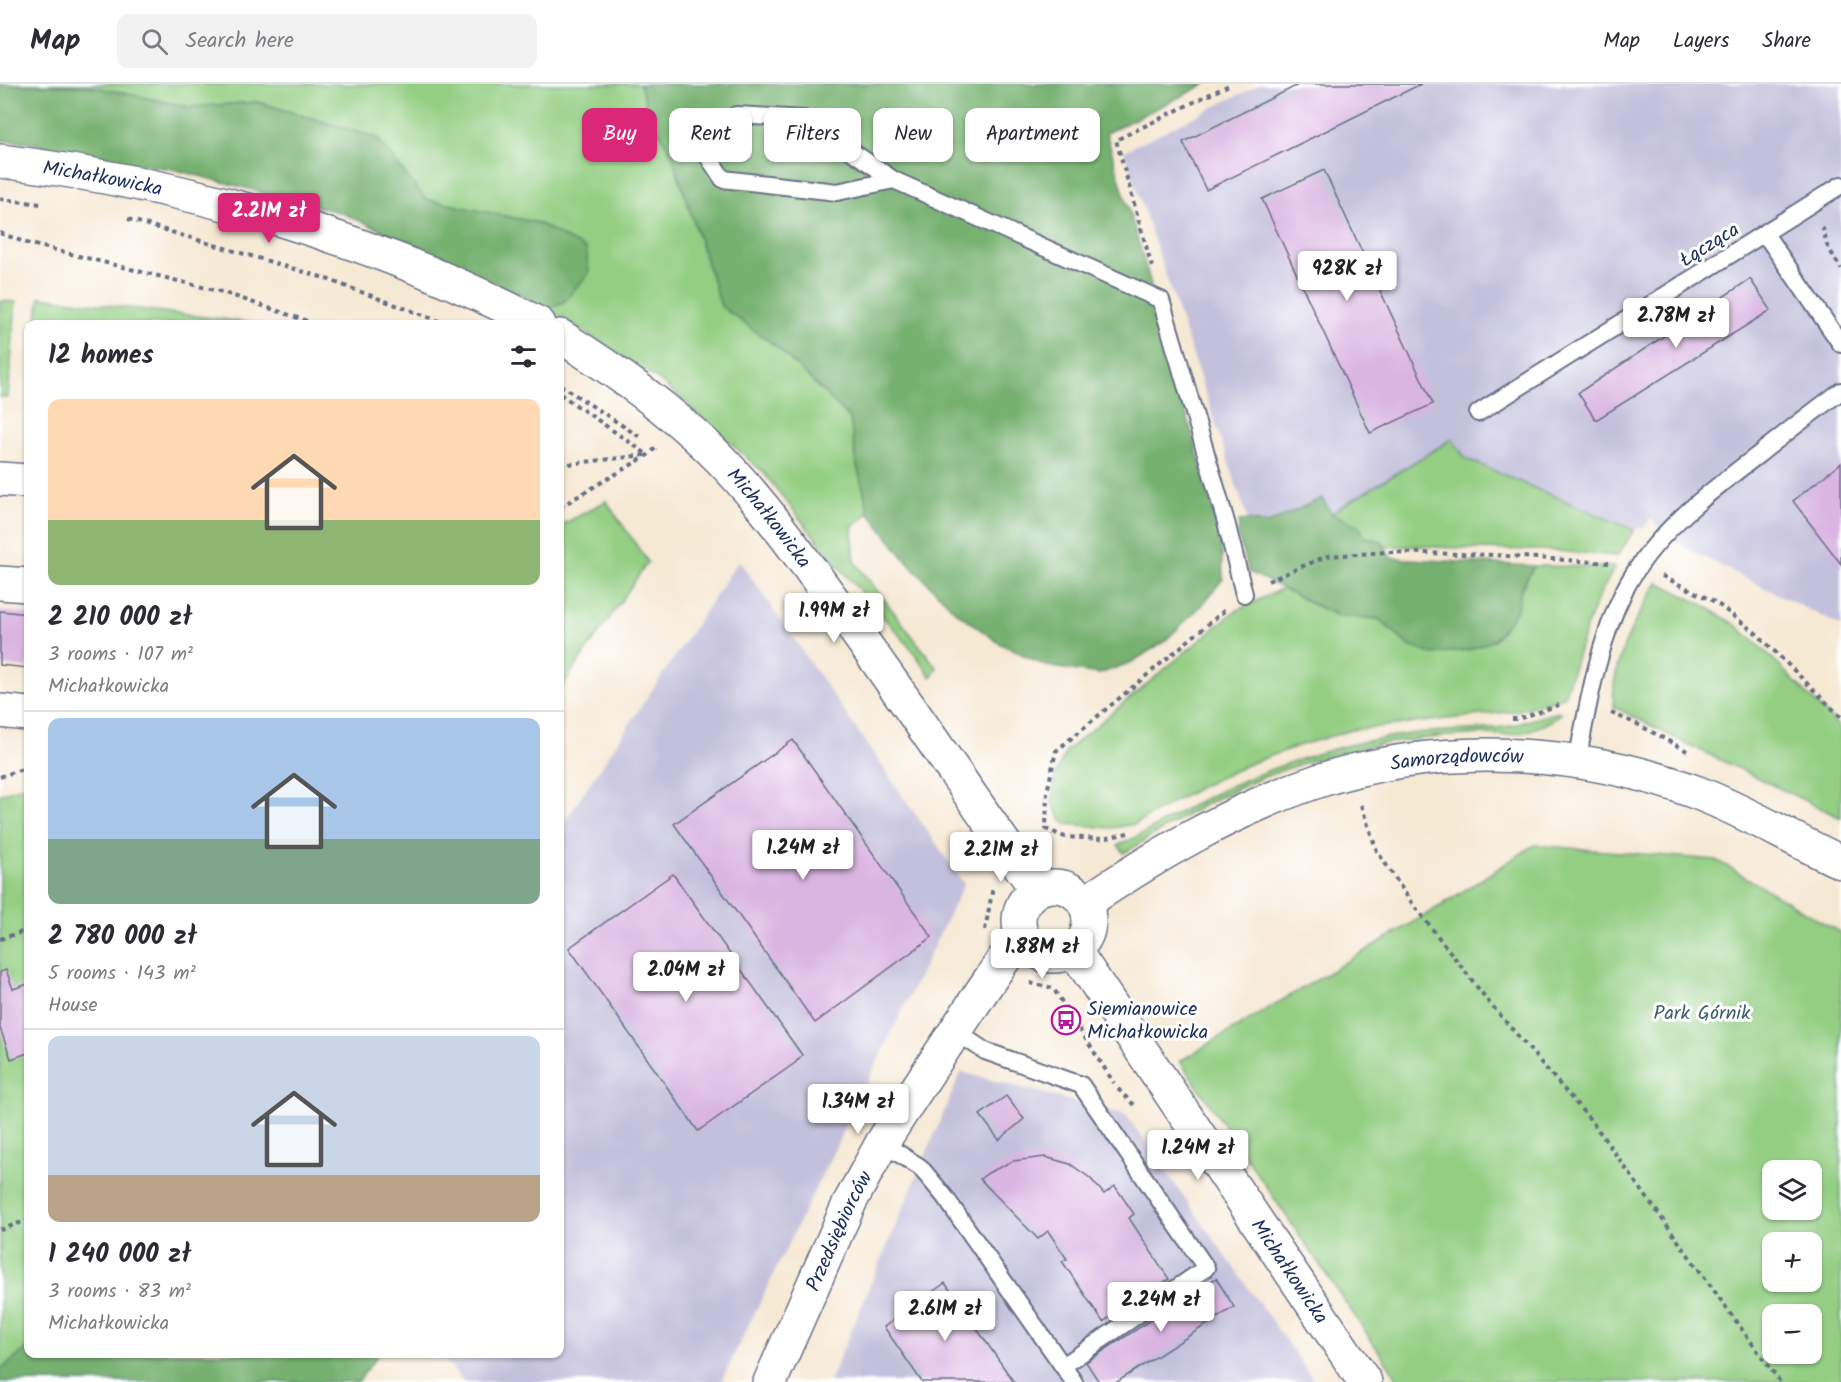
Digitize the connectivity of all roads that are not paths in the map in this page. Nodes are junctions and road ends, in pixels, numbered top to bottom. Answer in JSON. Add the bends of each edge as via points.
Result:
{"nodes":[{"id":1,"x":0,"y":160,"type":"edge"},
{"id":2,"x":894,"y":180,"type":"junction"},
{"id":3,"x":1841,"y":186,"type":"edge"},
{"id":4,"x":1765,"y":234,"type":"junction"},
{"id":5,"x":531,"y":320,"type":"edge"},
{"id":6,"x":564,"y":339,"type":"edge"},
{"id":7,"x":1841,"y":344,"type":"edge"},
{"id":8,"x":1841,"y":391,"type":"edge"},
{"id":9,"x":1478,"y":414,"type":"dead end"},
{"id":10,"x":0,"y":479,"type":"edge"},
{"id":11,"x":24,"y":481,"type":"edge"},
{"id":12,"x":0,"y":583,"type":"edge"},
{"id":13,"x":24,"y":585,"type":"edge"},
{"id":14,"x":1244,"y":594,"type":"road end"},
{"id":15,"x":0,"y":711,"type":"edge"},
{"id":16,"x":24,"y":714,"type":"edge"},
{"id":17,"x":1577,"y":762,"type":"junction"},
{"id":18,"x":1841,"y":862,"type":"edge"},
{"id":19,"x":1037,"y":890,"type":"junction"},
{"id":20,"x":1085,"y":903,"type":"junction"},
{"id":21,"x":1025,"y":941,"type":"junction"},
{"id":22,"x":1074,"y":950,"type":"junction"},
{"id":23,"x":955,"y":1031,"type":"junction"},
{"id":24,"x":882,"y":1143,"type":"junction"},
{"id":25,"x":1063,"y":1366,"type":"junction"},
{"id":26,"x":770,"y":1382,"type":"edge"},
{"id":27,"x":1074,"y":1382,"type":"edge"},
{"id":28,"x":1365,"y":1382,"type":"edge"}],
"edges":[{"from":1,"to":5,"type":"street","name":"Michałkowicka","via":[[155,187],[269,217],[420,268]]},
{"from":2,"to":2,"type":"lane","via":[[804,119],[736,115],[710,134],[707,155],[723,179],[837,192]]},
{"from":2,"to":14,"type":"lane","via":[[1161,300]]},
{"from":3,"to":4,"type":"lane","name":"Łącząca"},
{"from":4,"to":7,"type":"lane"},
{"from":4,"to":9,"type":"lane","name":"Łącząca"},
{"from":6,"to":19,"type":"street","name":"Michałkowicka","via":[[653,399],[736,476],[860,637]]},
{"from":8,"to":17,"type":"lane","via":[[1710,491],[1654,545],[1624,591],[1606,637]]},
{"from":10,"to":11,"type":"street"},
{"from":12,"to":13,"type":"street"},
{"from":15,"to":16,"type":"street"},
{"from":17,"to":18,"type":"street","name":"Samorządowców","via":[[1645,776],[1697,793]]},
{"from":17,"to":20,"type":"street","name":"Samorządowców","via":[[1529,756],[1475,756],[1367,768],[1320,781],[1252,807],[1183,842]]},
{"from":19,"to":20,"type":"street","via":[[1064,887]]},
{"from":19,"to":21,"type":"street","via":[[1021,909],[1019,922]]},
{"from":20,"to":22,"type":"street","via":[[1088,931]]},
{"from":21,"to":22,"type":"street","via":[[1040,953],[1055,956]]},
{"from":21,"to":23,"type":"street","name":"Przedsiębiorców","via":[[1004,959]]},
{"from":22,"to":28,"type":"street","name":"Michałkowicka"},
{"from":23,"to":24,"type":"street","name":"Przedsiębiorców"},
{"from":23,"to":25,"type":"lane","via":[[985,1051],[1081,1085],[1206,1268]]},
{"from":24,"to":25,"type":"lane","via":[[920,1167],[945,1197]]},
{"from":24,"to":26,"type":"street","name":"Przedsiębiorców","via":[[850,1202]]},
{"from":25,"to":27,"type":"lane"}]}
